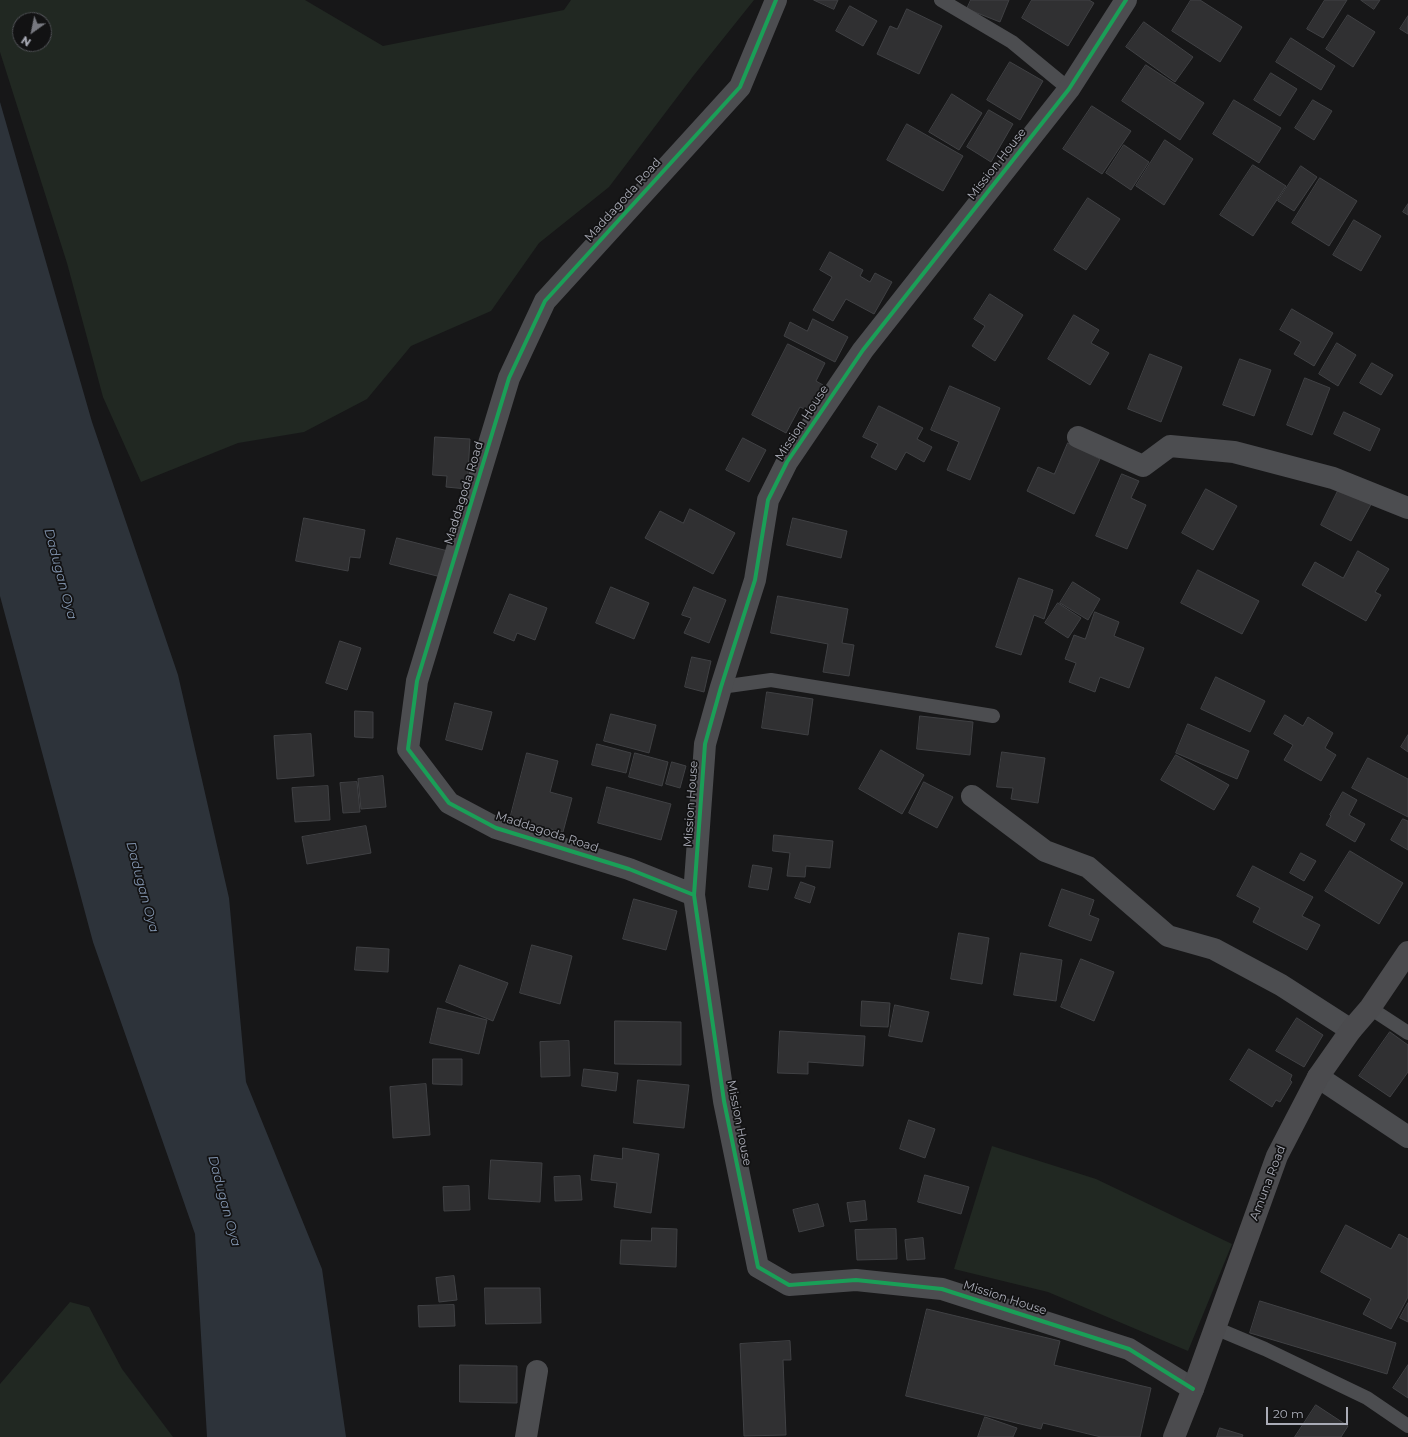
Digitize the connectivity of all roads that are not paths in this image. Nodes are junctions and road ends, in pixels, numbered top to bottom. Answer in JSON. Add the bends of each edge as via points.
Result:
{"nodes":[{"id":1,"x":776,"y":0,"type":"edge"},
{"id":2,"x":941,"y":0,"type":"edge"},
{"id":3,"x":1126,"y":0,"type":"edge"},
{"id":4,"x":1069,"y":89,"type":"junction"},
{"id":5,"x":1078,"y":437,"type":"dead end"},
{"id":6,"x":1408,"y":508,"type":"edge"},
{"id":7,"x":721,"y":686,"type":"junction"},
{"id":8,"x":993,"y":716,"type":"dead end"},
{"id":9,"x":972,"y":796,"type":"dead end"},
{"id":10,"x":694,"y":895,"type":"junction"},
{"id":11,"x":1408,"y":952,"type":"edge"},
{"id":12,"x":1370,"y":1008,"type":"junction"},
{"id":13,"x":1351,"y":1030,"type":"junction"},
{"id":14,"x":1408,"y":1033,"type":"edge"},
{"id":15,"x":1318,"y":1077,"type":"junction"},
{"id":16,"x":1408,"y":1137,"type":"edge"},
{"id":17,"x":1214,"y":1328,"type":"junction"},
{"id":18,"x":537,"y":1371,"type":"dead end"},
{"id":19,"x":1193,"y":1388,"type":"junction"},
{"id":20,"x":1408,"y":1426,"type":"edge"},
{"id":21,"x":526,"y":1437,"type":"edge"},
{"id":22,"x":1174,"y":1437,"type":"edge"}],
"edges":[{"from":1,"to":10,"type":"street","name":"Maddagoda Road","via":[[740,86],[545,301],[510,378],[417,681],[408,749],[449,803],[496,828],[629,869]]},
{"from":2,"to":4,"type":"lane","via":[[1012,42]]},
{"from":3,"to":4,"type":"street","name":"Mission House"},
{"from":4,"to":7,"type":"street","name":"Mission House","via":[[863,350],[787,462],[768,500],[755,580]]},
{"from":5,"to":6,"type":"street","via":[[1143,466],[1170,446],[1234,452],[1333,478]]},
{"from":7,"to":8,"type":"lane","via":[[771,680]]},
{"from":7,"to":10,"type":"street","name":"Mission House","via":[[706,744]]},
{"from":9,"to":13,"type":"street","via":[[1045,851],[1088,867],[1168,936],[1214,949],[1281,985]]},
{"from":10,"to":19,"type":"street","name":"Mission House","via":[[724,1101],[758,1267],[789,1285],[856,1280],[942,1289],[1129,1349]]},
{"from":11,"to":12,"type":"street","name":"Amuna Road"},
{"from":12,"to":13,"type":"street","name":"Amuna Road"},
{"from":12,"to":14,"type":"lane"},
{"from":13,"to":15,"type":"street","name":"Amuna Road"},
{"from":15,"to":16,"type":"street"},
{"from":15,"to":17,"type":"street","name":"Amuna Road","via":[[1277,1156]]},
{"from":17,"to":19,"type":"street","name":"Amuna Road"},
{"from":17,"to":20,"type":"lane","via":[[1368,1398]]},
{"from":18,"to":21,"type":"street"},
{"from":19,"to":22,"type":"street","name":"Amuna Road"}]}
